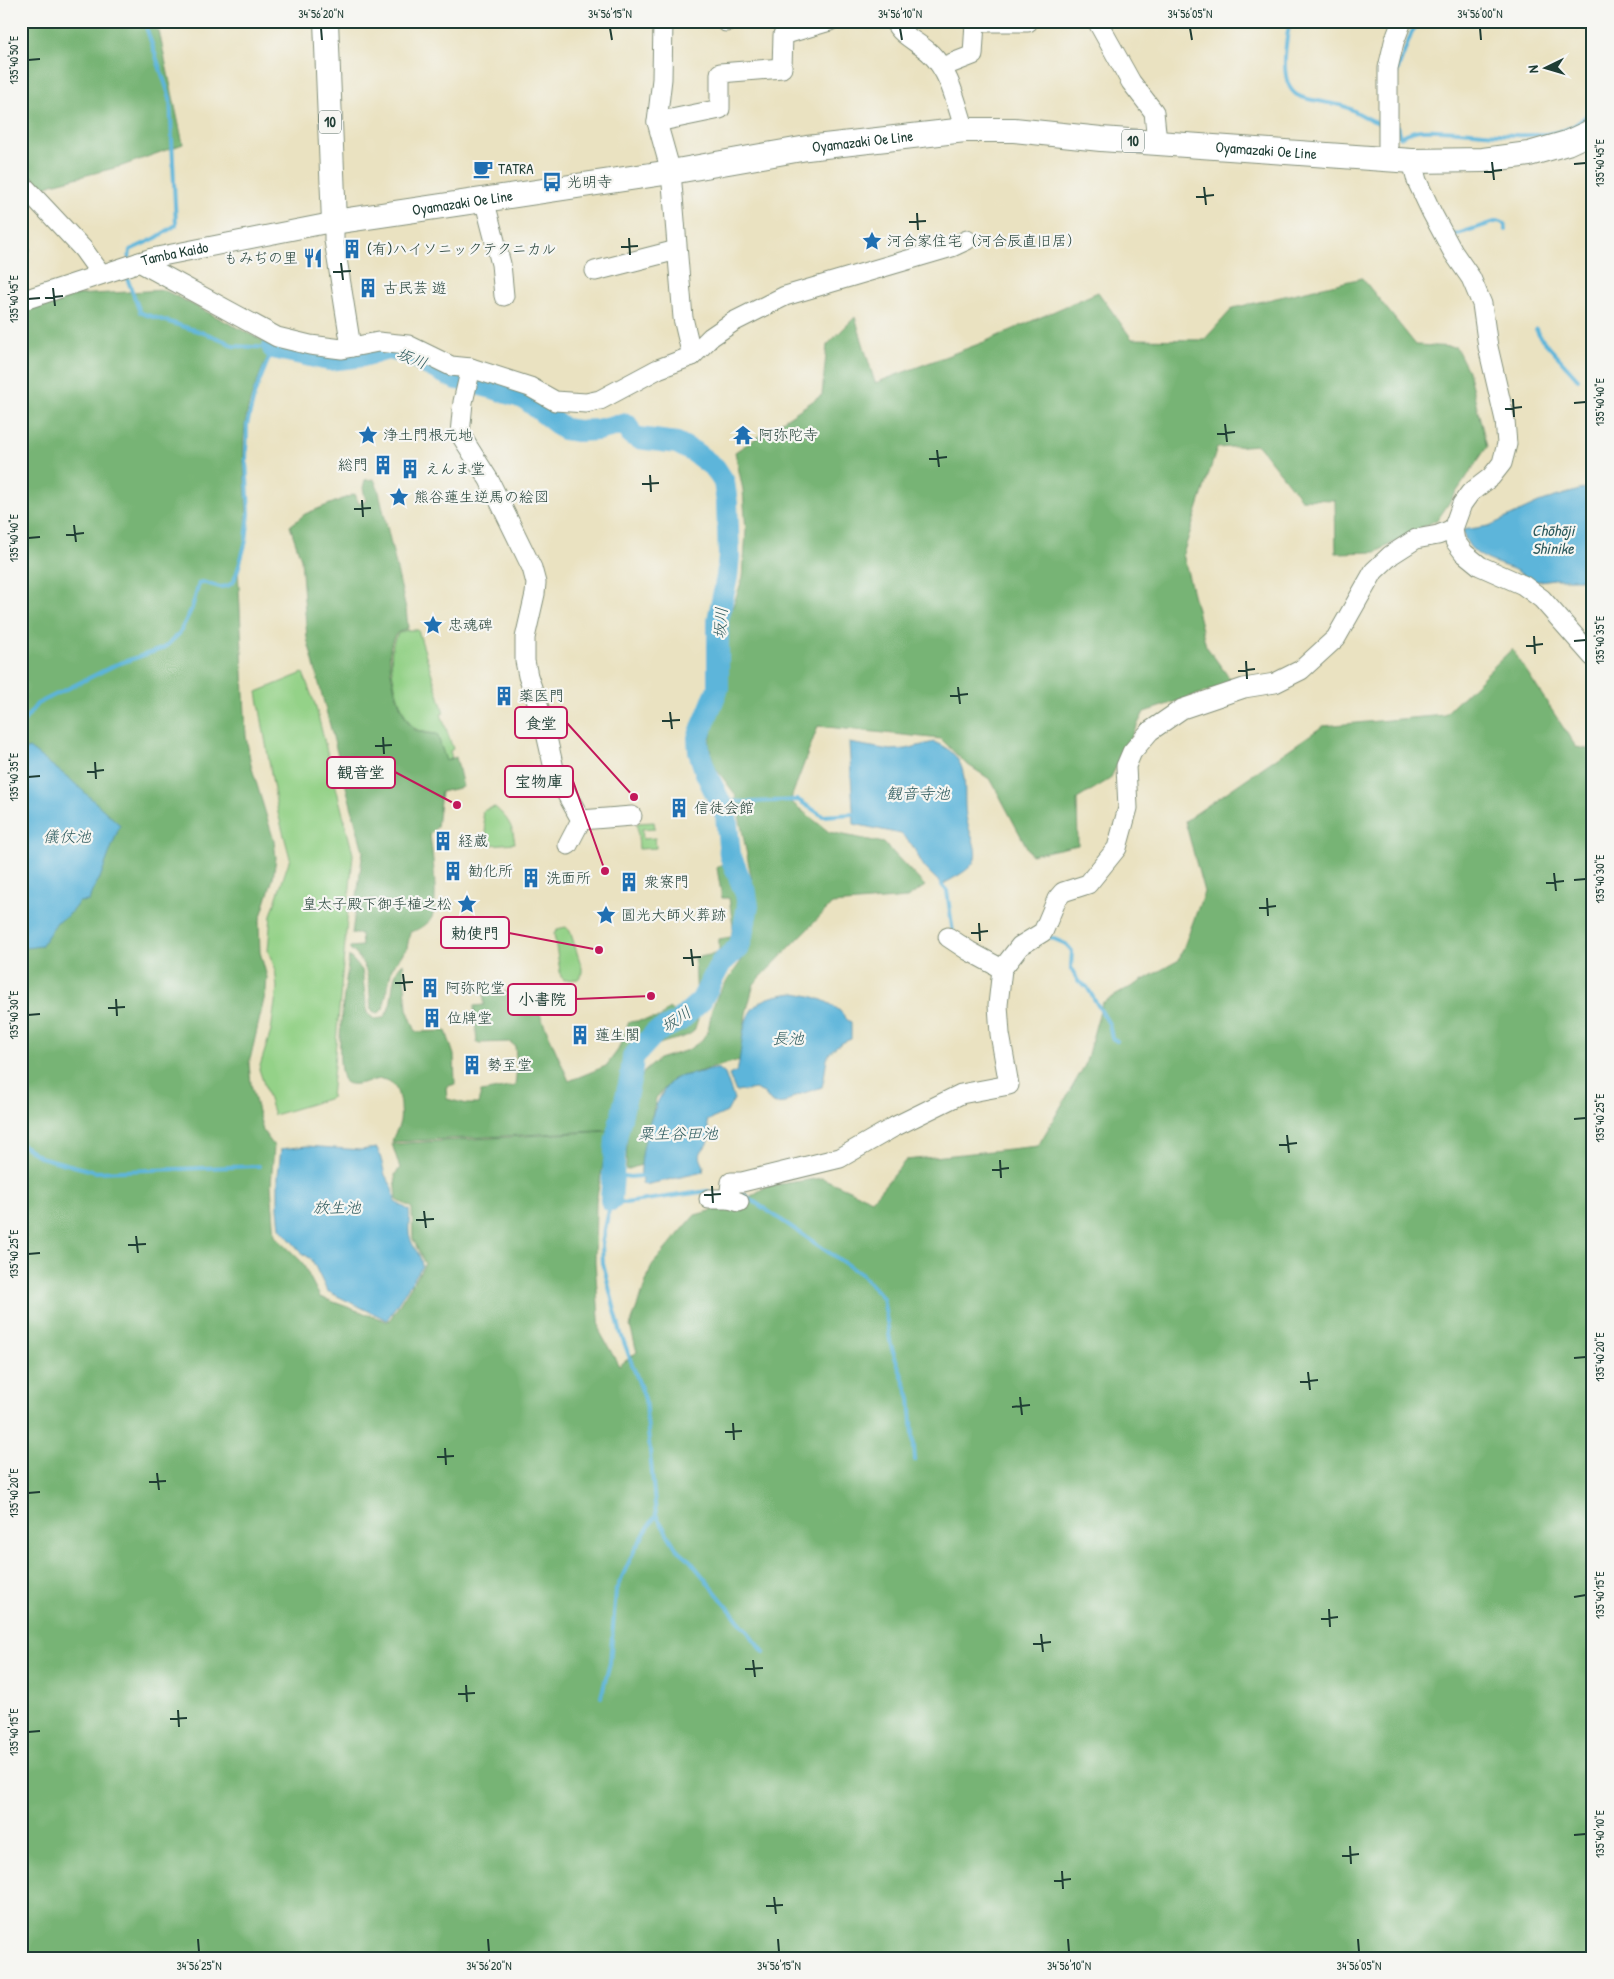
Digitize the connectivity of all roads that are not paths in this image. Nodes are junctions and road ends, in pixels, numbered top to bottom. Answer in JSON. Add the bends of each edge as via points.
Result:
{"nodes":[{"id":1,"x":326,"y":21,"type":"edge"},
{"id":2,"x":663,"y":21,"type":"edge"},
{"id":3,"x":830,"y":21,"type":"edge"},
{"id":4,"x":894,"y":21,"type":"edge"},
{"id":5,"x":1097,"y":21,"type":"edge"},
{"id":6,"x":1402,"y":21,"type":"edge"},
{"id":7,"x":1028,"y":22,"type":"edge"},
{"id":8,"x":806,"y":25,"type":"edge"},
{"id":9,"x":942,"y":67,"type":"junction"},
{"id":10,"x":657,"y":122,"type":"junction"},
{"id":11,"x":965,"y":130,"type":"junction"},
{"id":12,"x":1593,"y":131,"type":"edge"},
{"id":13,"x":1157,"y":142,"type":"junction"},
{"id":14,"x":1388,"y":159,"type":"junction"},
{"id":15,"x":1412,"y":161,"type":"junction"},
{"id":16,"x":671,"y":172,"type":"junction"},
{"id":17,"x":21,"y":183,"type":"edge"},
{"id":18,"x":484,"y":199,"type":"junction"},
{"id":19,"x":334,"y":222,"type":"junction"},
{"id":20,"x":968,"y":240,"type":"dead end"},
{"id":21,"x":677,"y":250,"type":"junction"},
{"id":22,"x":139,"y":262,"type":"junction"},
{"id":23,"x":595,"y":271,"type":"dead end"},
{"id":24,"x":101,"y":274,"type":"junction"},
{"id":25,"x":504,"y":296,"type":"dead end"},
{"id":26,"x":21,"y":301,"type":"edge"},
{"id":27,"x":351,"y":347,"type":"junction"},
{"id":28,"x":692,"y":356,"type":"junction"},
{"id":29,"x":469,"y":377,"type":"junction"},
{"id":30,"x":1453,"y":529,"type":"junction"},
{"id":31,"x":1593,"y":658,"type":"edge"},
{"id":32,"x":632,"y":816,"type":"dead end"},
{"id":33,"x":581,"y":820,"type":"junction"},
{"id":34,"x":568,"y":845,"type":"dead end"},
{"id":35,"x":948,"y":937,"type":"dead end"},
{"id":36,"x":1005,"y":965,"type":"junction"},
{"id":37,"x":710,"y":1199,"type":"dead end"}],
"edges":[{"from":1,"to":19,"type":"main road","number":"10"},
{"from":2,"to":10,"type":"street"},
{"from":3,"to":8,"type":"street"},
{"from":4,"to":9,"type":"street","via":[[898,30],[930,53]]},
{"from":5,"to":13,"type":"street","via":[[1131,82],[1154,112]]},
{"from":6,"to":14,"type":"street","via":[[1388,68]]},
{"from":7,"to":9,"type":"street","via":[[975,22],[973,55]]},
{"from":8,"to":10,"type":"street","via":[[783,35],[782,68],[720,73],[720,109]]},
{"from":9,"to":11,"type":"street"},
{"from":10,"to":16,"type":"street"},
{"from":11,"to":13,"type":"main road","name":"Oyamazaki Oe Line","number":"10","via":[[1014,130]]},
{"from":11,"to":16,"type":"main road","name":"Oyamazaki Oe Line","number":"10","via":[[808,148]]},
{"from":12,"to":15,"type":"main road","name":"Oyamazaki Oe Line","number":"10","via":[[1529,154],[1483,160]]},
{"from":13,"to":14,"type":"main road","name":"Oyamazaki Oe Line","number":"10"},
{"from":14,"to":15,"type":"main road","name":"Oyamazaki Oe Line","number":"10"},
{"from":15,"to":30,"type":"street","via":[[1417,181],[1432,213],[1471,278],[1482,304],[1505,420],[1507,444],[1502,463],[1491,477],[1470,493],[1462,504]]},
{"from":16,"to":18,"type":"main road","name":"Oyamazaki Oe Line","number":"10"},
{"from":16,"to":21,"type":"street"},
{"from":17,"to":24,"type":"street","via":[[84,249]]},
{"from":18,"to":19,"type":"main road","name":"Oyamazaki Oe Line","number":"10"},
{"from":18,"to":25,"type":"street","via":[[500,264]]},
{"from":19,"to":22,"type":"street","name":"Tamba Kaido"},
{"from":19,"to":27,"type":"street"},
{"from":20,"to":28,"type":"street","via":[[785,296],[733,322]]},
{"from":21,"to":23,"type":"street"},
{"from":21,"to":28,"type":"street","via":[[683,318]]},
{"from":22,"to":24,"type":"street","name":"Tamba Kaido"},
{"from":22,"to":27,"type":"street","via":[[276,337],[310,345]]},
{"from":24,"to":26,"type":"street","name":"Tamba Kaido"},
{"from":27,"to":29,"type":"street","via":[[378,342],[408,345]]},
{"from":28,"to":29,"type":"street","via":[[658,369],[600,400],[586,403],[555,401],[530,387]]},
{"from":29,"to":33,"type":"street","via":[[460,434],[489,480],[532,568],[536,583],[525,638],[525,661],[544,720],[555,773]]},
{"from":30,"to":31,"type":"street","via":[[1464,553],[1480,566],[1523,585],[1542,599]]},
{"from":30,"to":36,"type":"street","via":[[1416,539],[1374,571],[1336,638],[1301,670],[1275,683],[1244,688],[1182,709],[1150,731],[1132,752],[1126,766],[1128,808],[1116,848],[1088,884],[1063,892],[1043,932],[1020,946]]},
{"from":32,"to":33,"type":"street"},
{"from":33,"to":34,"type":"street"},
{"from":35,"to":36,"type":"street","via":[[969,951]]},
{"from":36,"to":37,"type":"street","via":[[998,1005],[1009,1085],[961,1094],[840,1158],[742,1182],[733,1195]]}]}
